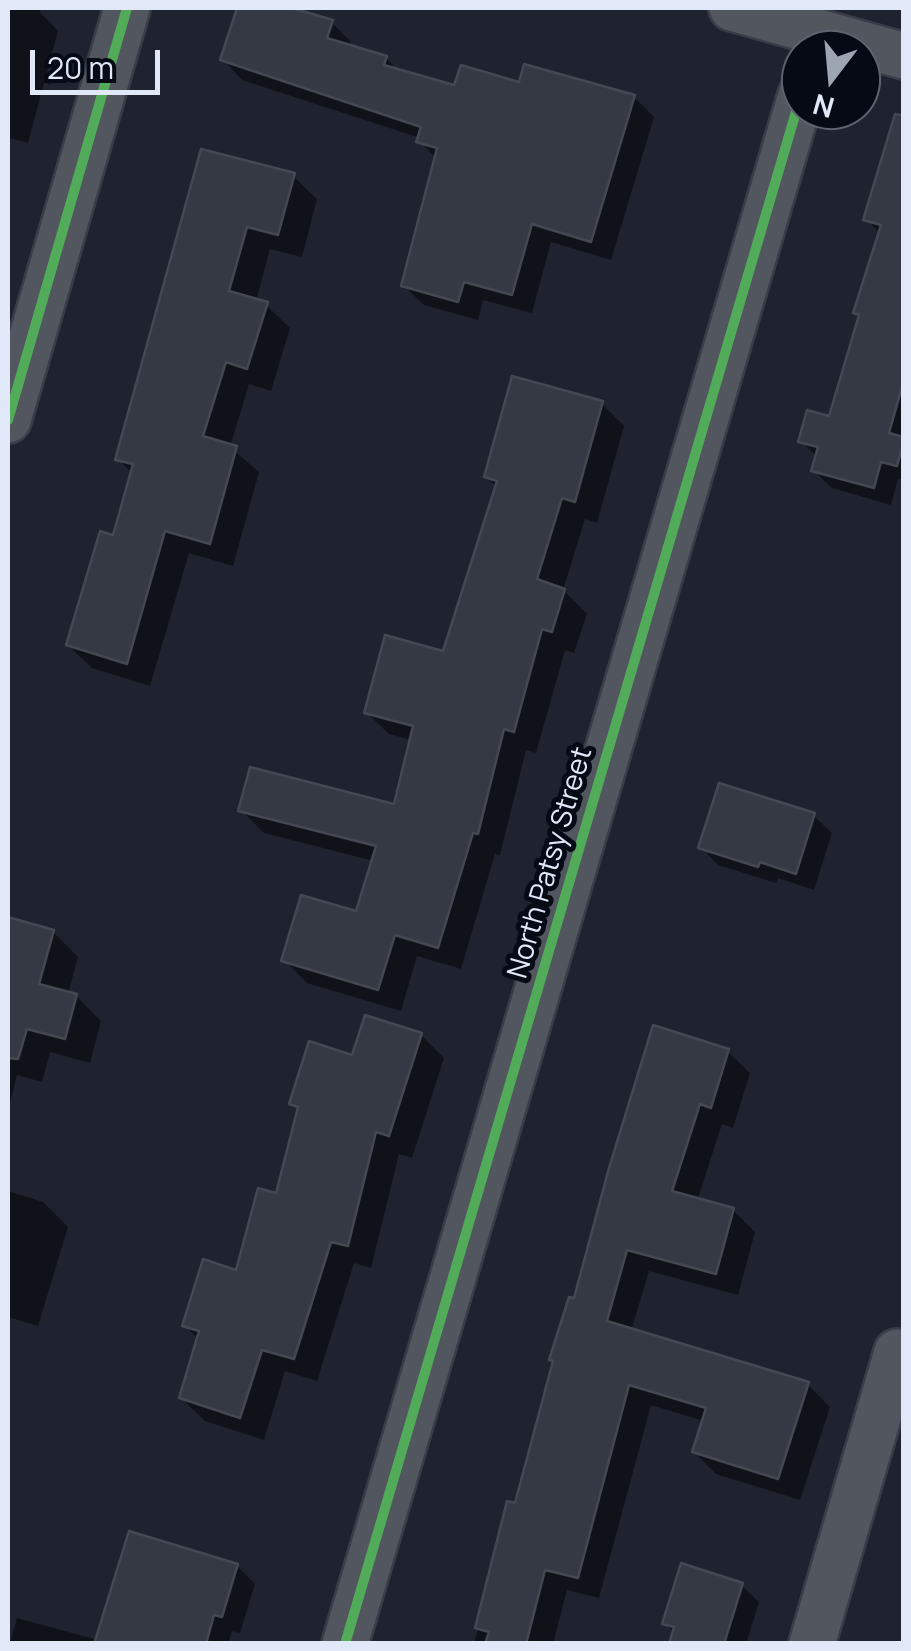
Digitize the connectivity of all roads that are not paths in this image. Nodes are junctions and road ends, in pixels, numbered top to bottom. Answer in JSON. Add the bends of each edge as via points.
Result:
{"nodes":[{"id":1,"x":126,"y":8,"type":"edge"},
{"id":2,"x":732,"y":8,"type":"edge"},
{"id":3,"x":789,"y":30,"type":"edge"},
{"id":4,"x":791,"y":130,"type":"edge"},
{"id":5,"x":8,"y":420,"type":"edge"},
{"id":6,"x":897,"y":1352,"type":"dead end"},
{"id":7,"x":345,"y":1644,"type":"edge"},
{"id":8,"x":812,"y":1644,"type":"edge"}],
"edges":[{"from":1,"to":5,"type":"street"},
{"from":2,"to":3,"type":"street"},
{"from":4,"to":7,"type":"street","name":"North Patsy Street"},
{"from":6,"to":8,"type":"street"}]}
